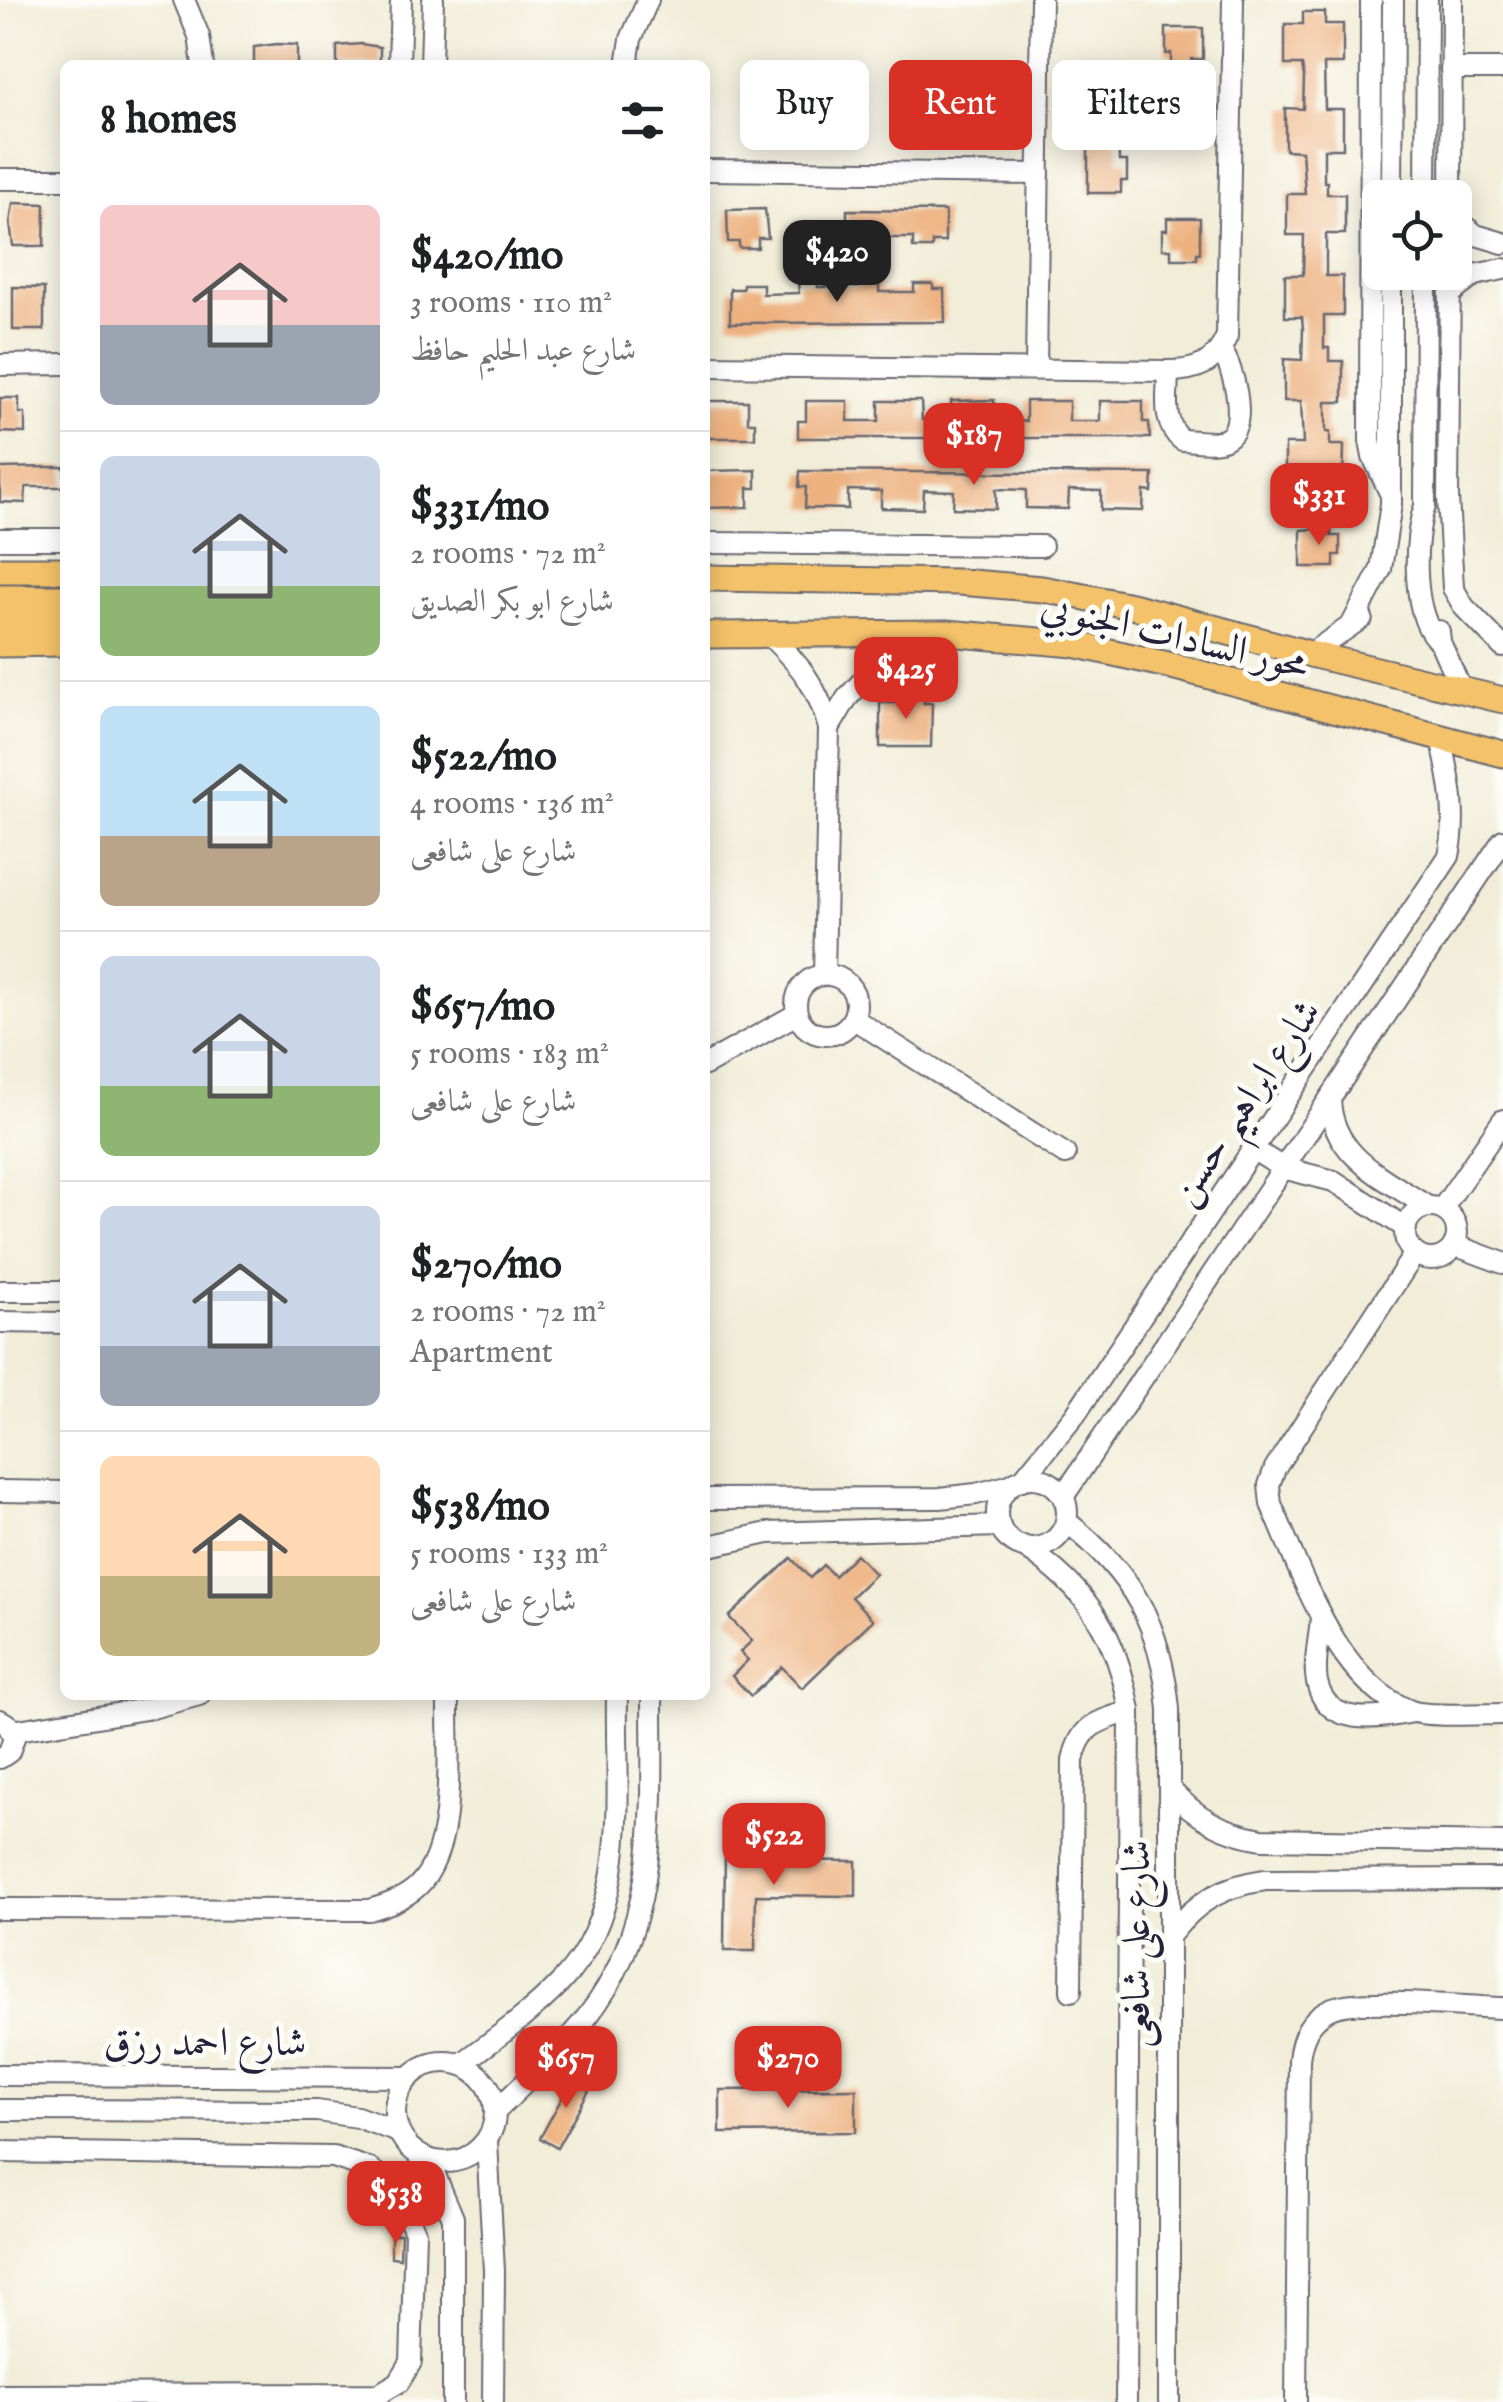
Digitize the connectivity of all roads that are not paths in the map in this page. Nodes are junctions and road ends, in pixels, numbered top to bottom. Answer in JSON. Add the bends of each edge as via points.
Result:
{"nodes":[{"id":1,"x":184,"y":0,"type":"edge"},
{"id":2,"x":400,"y":0,"type":"edge"},
{"id":3,"x":433,"y":0,"type":"edge"},
{"id":4,"x":648,"y":0,"type":"edge"},
{"id":5,"x":1041,"y":0,"type":"edge"},
{"id":6,"x":1233,"y":0,"type":"edge"},
{"id":7,"x":1371,"y":0,"type":"edge"},
{"id":8,"x":1393,"y":0,"type":"edge"},
{"id":9,"x":1427,"y":0,"type":"edge"},
{"id":10,"x":1452,"y":0,"type":"edge"},
{"id":11,"x":203,"y":60,"type":"edge"},
{"id":12,"x":400,"y":60,"type":"edge"},
{"id":13,"x":431,"y":60,"type":"edge"},
{"id":14,"x":628,"y":60,"type":"edge"},
{"id":15,"x":1451,"y":69,"type":"junction"},
{"id":16,"x":1503,"y":70,"type":"edge"},
{"id":17,"x":710,"y":170,"type":"edge"},
{"id":18,"x":1039,"y":174,"type":"junction"},
{"id":19,"x":0,"y":178,"type":"edge"},
{"id":20,"x":60,"y":178,"type":"edge"},
{"id":21,"x":1392,"y":180,"type":"edge"},
{"id":22,"x":1426,"y":180,"type":"edge"},
{"id":23,"x":1451,"y":180,"type":"edge"},
{"id":24,"x":1472,"y":232,"type":"edge"},
{"id":25,"x":1503,"y":242,"type":"edge"},
{"id":26,"x":1503,"y":269,"type":"edge"},
{"id":27,"x":1392,"y":290,"type":"edge"},
{"id":28,"x":1426,"y":290,"type":"edge"},
{"id":29,"x":1450,"y":290,"type":"edge"},
{"id":30,"x":1450,"y":294,"type":"junction"},
{"id":31,"x":1426,"y":328,"type":"junction"},
{"id":32,"x":1450,"y":328,"type":"junction"},
{"id":33,"x":1221,"y":350,"type":"junction"},
{"id":34,"x":0,"y":364,"type":"edge"},
{"id":35,"x":60,"y":364,"type":"edge"},
{"id":36,"x":710,"y":366,"type":"edge"},
{"id":37,"x":1036,"y":368,"type":"junction"},
{"id":38,"x":1168,"y":371,"type":"junction"},
{"id":39,"x":1448,"y":496,"type":"junction"},
{"id":40,"x":1391,"y":500,"type":"junction"},
{"id":41,"x":1426,"y":501,"type":"junction"},
{"id":42,"x":0,"y":538,"type":"edge"},
{"id":43,"x":60,"y":539,"type":"edge"},
{"id":44,"x":710,"y":543,"type":"edge"},
{"id":45,"x":1042,"y":546,"type":"dead end"},
{"id":46,"x":0,"y":570,"type":"edge"},
{"id":47,"x":60,"y":570,"type":"edge"},
{"id":48,"x":710,"y":578,"type":"edge"},
{"id":49,"x":0,"y":598,"type":"edge"},
{"id":50,"x":60,"y":598,"type":"edge"},
{"id":51,"x":0,"y":621,"type":"edge"},
{"id":52,"x":60,"y":621,"type":"edge"},
{"id":53,"x":907,"y":633,"type":"junction"},
{"id":54,"x":769,"y":634,"type":"junction"},
{"id":55,"x":710,"y":635,"type":"edge"},
{"id":56,"x":60,"y":643,"type":"edge"},
{"id":57,"x":0,"y":644,"type":"edge"},
{"id":58,"x":1503,"y":648,"type":"edge"},
{"id":59,"x":1310,"y":654,"type":"junction"},
{"id":60,"x":1461,"y":688,"type":"junction"},
{"id":61,"x":1503,"y":700,"type":"edge"},
{"id":62,"x":830,"y":728,"type":"junction"},
{"id":63,"x":1441,"y":738,"type":"junction"},
{"id":64,"x":1503,"y":754,"type":"edge"},
{"id":65,"x":1503,"y":840,"type":"edge"},
{"id":66,"x":824,"y":975,"type":"junction"},
{"id":67,"x":797,"y":1014,"type":"junction"},
{"id":68,"x":854,"y":1019,"type":"junction"},
{"id":69,"x":710,"y":1062,"type":"edge"},
{"id":70,"x":1330,"y":1098,"type":"junction"},
{"id":71,"x":1503,"y":1120,"type":"edge"},
{"id":72,"x":1254,"y":1150,"type":"junction"},
{"id":73,"x":1065,"y":1154,"type":"dead end"},
{"id":74,"x":1283,"y":1168,"type":"junction"},
{"id":75,"x":1435,"y":1208,"type":"junction"},
{"id":76,"x":1406,"y":1228,"type":"junction"},
{"id":77,"x":1454,"y":1245,"type":"junction"},
{"id":78,"x":1415,"y":1253,"type":"junction"},
{"id":79,"x":1503,"y":1263,"type":"edge"},
{"id":80,"x":0,"y":1291,"type":"edge"},
{"id":81,"x":60,"y":1291,"type":"edge"},
{"id":82,"x":0,"y":1322,"type":"edge"},
{"id":83,"x":60,"y":1323,"type":"edge"},
{"id":84,"x":1016,"y":1482,"type":"junction"},
{"id":85,"x":0,"y":1491,"type":"edge"},
{"id":86,"x":60,"y":1492,"type":"edge"},
{"id":87,"x":1064,"y":1498,"type":"junction"},
{"id":88,"x":710,"y":1499,"type":"edge"},
{"id":89,"x":1066,"y":1521,"type":"junction"},
{"id":90,"x":1000,"y":1526,"type":"junction"},
{"id":91,"x":1023,"y":1546,"type":"junction"},
{"id":92,"x":710,"y":1547,"type":"edge"},
{"id":93,"x":1322,"y":1616,"type":"junction"},
{"id":94,"x":181,"y":1700,"type":"edge"},
{"id":95,"x":448,"y":1700,"type":"edge"},
{"id":96,"x":617,"y":1700,"type":"edge"},
{"id":97,"x":652,"y":1700,"type":"edge"},
{"id":98,"x":1130,"y":1711,"type":"junction"},
{"id":99,"x":1412,"y":1712,"type":"junction"},
{"id":100,"x":1501,"y":1713,"type":"edge"},
{"id":101,"x":6,"y":1725,"type":"edge"},
{"id":102,"x":0,"y":1758,"type":"edge"},
{"id":103,"x":1168,"y":1788,"type":"junction"},
{"id":104,"x":1502,"y":1842,"type":"edge"},
{"id":105,"x":1502,"y":1880,"type":"edge"},
{"id":106,"x":0,"y":1910,"type":"edge"},
{"id":107,"x":1171,"y":1934,"type":"junction"},
{"id":108,"x":1071,"y":1992,"type":"dead end"},
{"id":109,"x":1503,"y":2008,"type":"edge"},
{"id":110,"x":461,"y":2064,"type":"junction"},
{"id":111,"x":0,"y":2075,"type":"edge"},
{"id":112,"x":410,"y":2076,"type":"junction"},
{"id":113,"x":0,"y":2110,"type":"edge"},
{"id":114,"x":496,"y":2111,"type":"junction"},
{"id":115,"x":398,"y":2132,"type":"junction"},
{"id":116,"x":487,"y":2142,"type":"junction"},
{"id":117,"x":0,"y":2152,"type":"edge"},
{"id":118,"x":429,"y":2160,"type":"junction"},
{"id":119,"x":0,"y":2395,"type":"edge"},
{"id":120,"x":453,"y":2402,"type":"edge"},
{"id":121,"x":493,"y":2402,"type":"edge"},
{"id":122,"x":1126,"y":2402,"type":"edge"},
{"id":123,"x":1169,"y":2402,"type":"edge"},
{"id":124,"x":1296,"y":2402,"type":"edge"}],
"edges":[{"from":1,"to":11,"type":"street"},
{"from":2,"to":12,"type":"street"},
{"from":3,"to":13,"type":"street"},
{"from":4,"to":14,"type":"street"},
{"from":5,"to":18,"type":"street"},
{"from":6,"to":33,"type":"street","via":[[1228,320]]},
{"from":7,"to":40,"type":"street","via":[[1370,441]]},
{"from":8,"to":21,"type":"street"},
{"from":9,"to":22,"type":"street"},
{"from":10,"to":15,"type":"street"},
{"from":15,"to":16,"type":"street"},
{"from":15,"to":23,"type":"street"},
{"from":17,"to":18,"type":"street"},
{"from":18,"to":37,"type":"street"},
{"from":19,"to":20,"type":"street"},
{"from":24,"to":25,"type":"street"},
{"from":26,"to":30,"type":"street","via":[[1476,275]]},
{"from":27,"to":40,"type":"street"},
{"from":28,"to":31,"type":"street"},
{"from":29,"to":30,"type":"street"},
{"from":30,"to":32,"type":"street"},
{"from":31,"to":32,"type":"street"},
{"from":31,"to":41,"type":"street"},
{"from":32,"to":39,"type":"street"},
{"from":33,"to":38,"type":"street","via":[[1206,364]]},
{"from":33,"to":38,"type":"street","via":[[1234,375],[1236,408],[1236,424],[1224,440],[1176,436],[1168,420]]},
{"from":34,"to":35,"type":"street"},
{"from":36,"to":37,"type":"street"},
{"from":37,"to":38,"type":"street"},
{"from":39,"to":41,"type":"street"},
{"from":39,"to":58,"type":"street","via":[[1453,588]]},
{"from":40,"to":41,"type":"street"},
{"from":40,"to":59,"type":"street","via":[[1381,569],[1352,624]]},
{"from":41,"to":60,"type":"street","via":[[1419,597],[1427,629]]},
{"from":42,"to":43,"type":"street"},
{"from":44,"to":45,"type":"street"},
{"from":46,"to":47,"type":"main road"},
{"from":48,"to":59,"type":"main road","name":"محور السادات الجنوبي","via":[[1042,588]]},
{"from":49,"to":50,"type":"main road"},
{"from":51,"to":52,"type":"main road"},
{"from":53,"to":54,"type":"main road","name":"محور السادات الجنوبي"},
{"from":53,"to":62,"type":"street","via":[[847,698]]},
{"from":53,"to":63,"type":"main road","name":"محور السادات الجنوبي","via":[[1026,638],[1121,653]]},
{"from":54,"to":55,"type":"main road","name":"محور السادات الجنوبي"},
{"from":54,"to":62,"type":"street","via":[[804,670]]},
{"from":56,"to":57,"type":"main road"},
{"from":59,"to":60,"type":"main road","name":"محور السادات الجنوبي"},
{"from":60,"to":61,"type":"main road","name":"محور السادات الجنوبي"},
{"from":62,"to":66,"type":"street"},
{"from":63,"to":64,"type":"main road","name":"محور السادات الجنوبي"},
{"from":63,"to":72,"type":"street","name":"شارع ابراهيم حسن","via":[[1454,800],[1449,856]]},
{"from":65,"to":70,"type":"street","name":"شارع ابراهيم حسن"},
{"from":66,"to":67,"type":"street","via":[[801,988]]},
{"from":66,"to":68,"type":"street","via":[[852,988]]},
{"from":67,"to":68,"type":"street","via":[[809,1031],[829,1036]]},
{"from":67,"to":69,"type":"street"},
{"from":68,"to":73,"type":"street"},
{"from":70,"to":74,"type":"street","name":"شارع ابراهيم حسن"},
{"from":70,"to":75,"type":"street","via":[[1336,1135],[1351,1154]]},
{"from":71,"to":75,"type":"street"},
{"from":72,"to":74,"type":"street"},
{"from":72,"to":84,"type":"street","name":"شارع ابراهيم حسن","via":[[1074,1415]]},
{"from":74,"to":76,"type":"street","via":[[1334,1181]]},
{"from":74,"to":87,"type":"street","name":"شارع ابراهيم حسن"},
{"from":75,"to":76,"type":"street","via":[[1418,1210]]},
{"from":75,"to":77,"type":"street","via":[[1454,1221]]},
{"from":76,"to":78,"type":"street"},
{"from":77,"to":78,"type":"street","via":[[1436,1258]]},
{"from":77,"to":79,"type":"street"},
{"from":78,"to":93,"type":"street","via":[[1269,1485],[1271,1504]]},
{"from":80,"to":81,"type":"street"},
{"from":82,"to":83,"type":"street"},
{"from":84,"to":87,"type":"street","via":[[1045,1480]]},
{"from":84,"to":88,"type":"street","via":[[940,1498]]},
{"from":84,"to":90,"type":"street","via":[[998,1504]]},
{"from":85,"to":86,"type":"street"},
{"from":87,"to":89,"type":"street"},
{"from":89,"to":91,"type":"street","via":[[1050,1543]]},
{"from":89,"to":103,"type":"street","name":"شارع على شافعى","via":[[1121,1572],[1156,1636],[1169,1709]]},
{"from":90,"to":91,"type":"street"},
{"from":90,"to":92,"type":"street","via":[[768,1534]]},
{"from":91,"to":98,"type":"street","name":"شارع على شافعى","via":[[1052,1565],[1097,1616],[1113,1645]]},
{"from":93,"to":99,"type":"street","via":[[1359,1672]]},
{"from":93,"to":99,"type":"street","via":[[1316,1680],[1333,1708],[1362,1719]]},
{"from":94,"to":101,"type":"street"},
{"from":95,"to":106,"type":"street","via":[[443,1837],[418,1886],[395,1902],[369,1910]]},
{"from":96,"to":110,"type":"street","via":[[614,1849],[601,1921],[561,1982]]},
{"from":97,"to":114,"type":"street","via":[[652,1834],[634,1930],[587,2017]]},
{"from":98,"to":108,"type":"street","via":[[1086,1730],[1072,1760]]},
{"from":98,"to":122,"type":"street","name":"شارع على شافعى"},
{"from":99,"to":100,"type":"street"},
{"from":101,"to":102,"type":"street","via":[[12,1746]]},
{"from":103,"to":104,"type":"street","via":[[1210,1824],[1262,1839]]},
{"from":103,"to":107,"type":"street","name":"شارع على شافعى"},
{"from":104,"to":105,"type":"street"},
{"from":105,"to":107,"type":"street","via":[[1237,1884],[1200,1904]]},
{"from":107,"to":123,"type":"street","name":"شارع على شافعى"},
{"from":109,"to":124,"type":"street","via":[[1354,2003],[1326,2011],[1306,2032],[1299,2060]]},
{"from":110,"to":112,"type":"street","via":[[425,2066]]},
{"from":110,"to":114,"type":"street","via":[[492,2091]]},
{"from":111,"to":112,"type":"street","name":"شارع احمد رزق"},
{"from":112,"to":115,"type":"street","via":[[398,2093]]},
{"from":113,"to":115,"type":"street","name":"شارع احمد رزق","via":[[317,2111]]},
{"from":114,"to":116,"type":"street"},
{"from":115,"to":118,"type":"street"},
{"from":116,"to":118,"type":"street","via":[[450,2163]]},
{"from":116,"to":121,"type":"street"},
{"from":117,"to":119,"type":"street","via":[[332,2157],[386,2180],[400,2195],[414,2232],[411,2362],[399,2382],[379,2394]]},
{"from":118,"to":120,"type":"street","via":[[453,2218]]}]}
